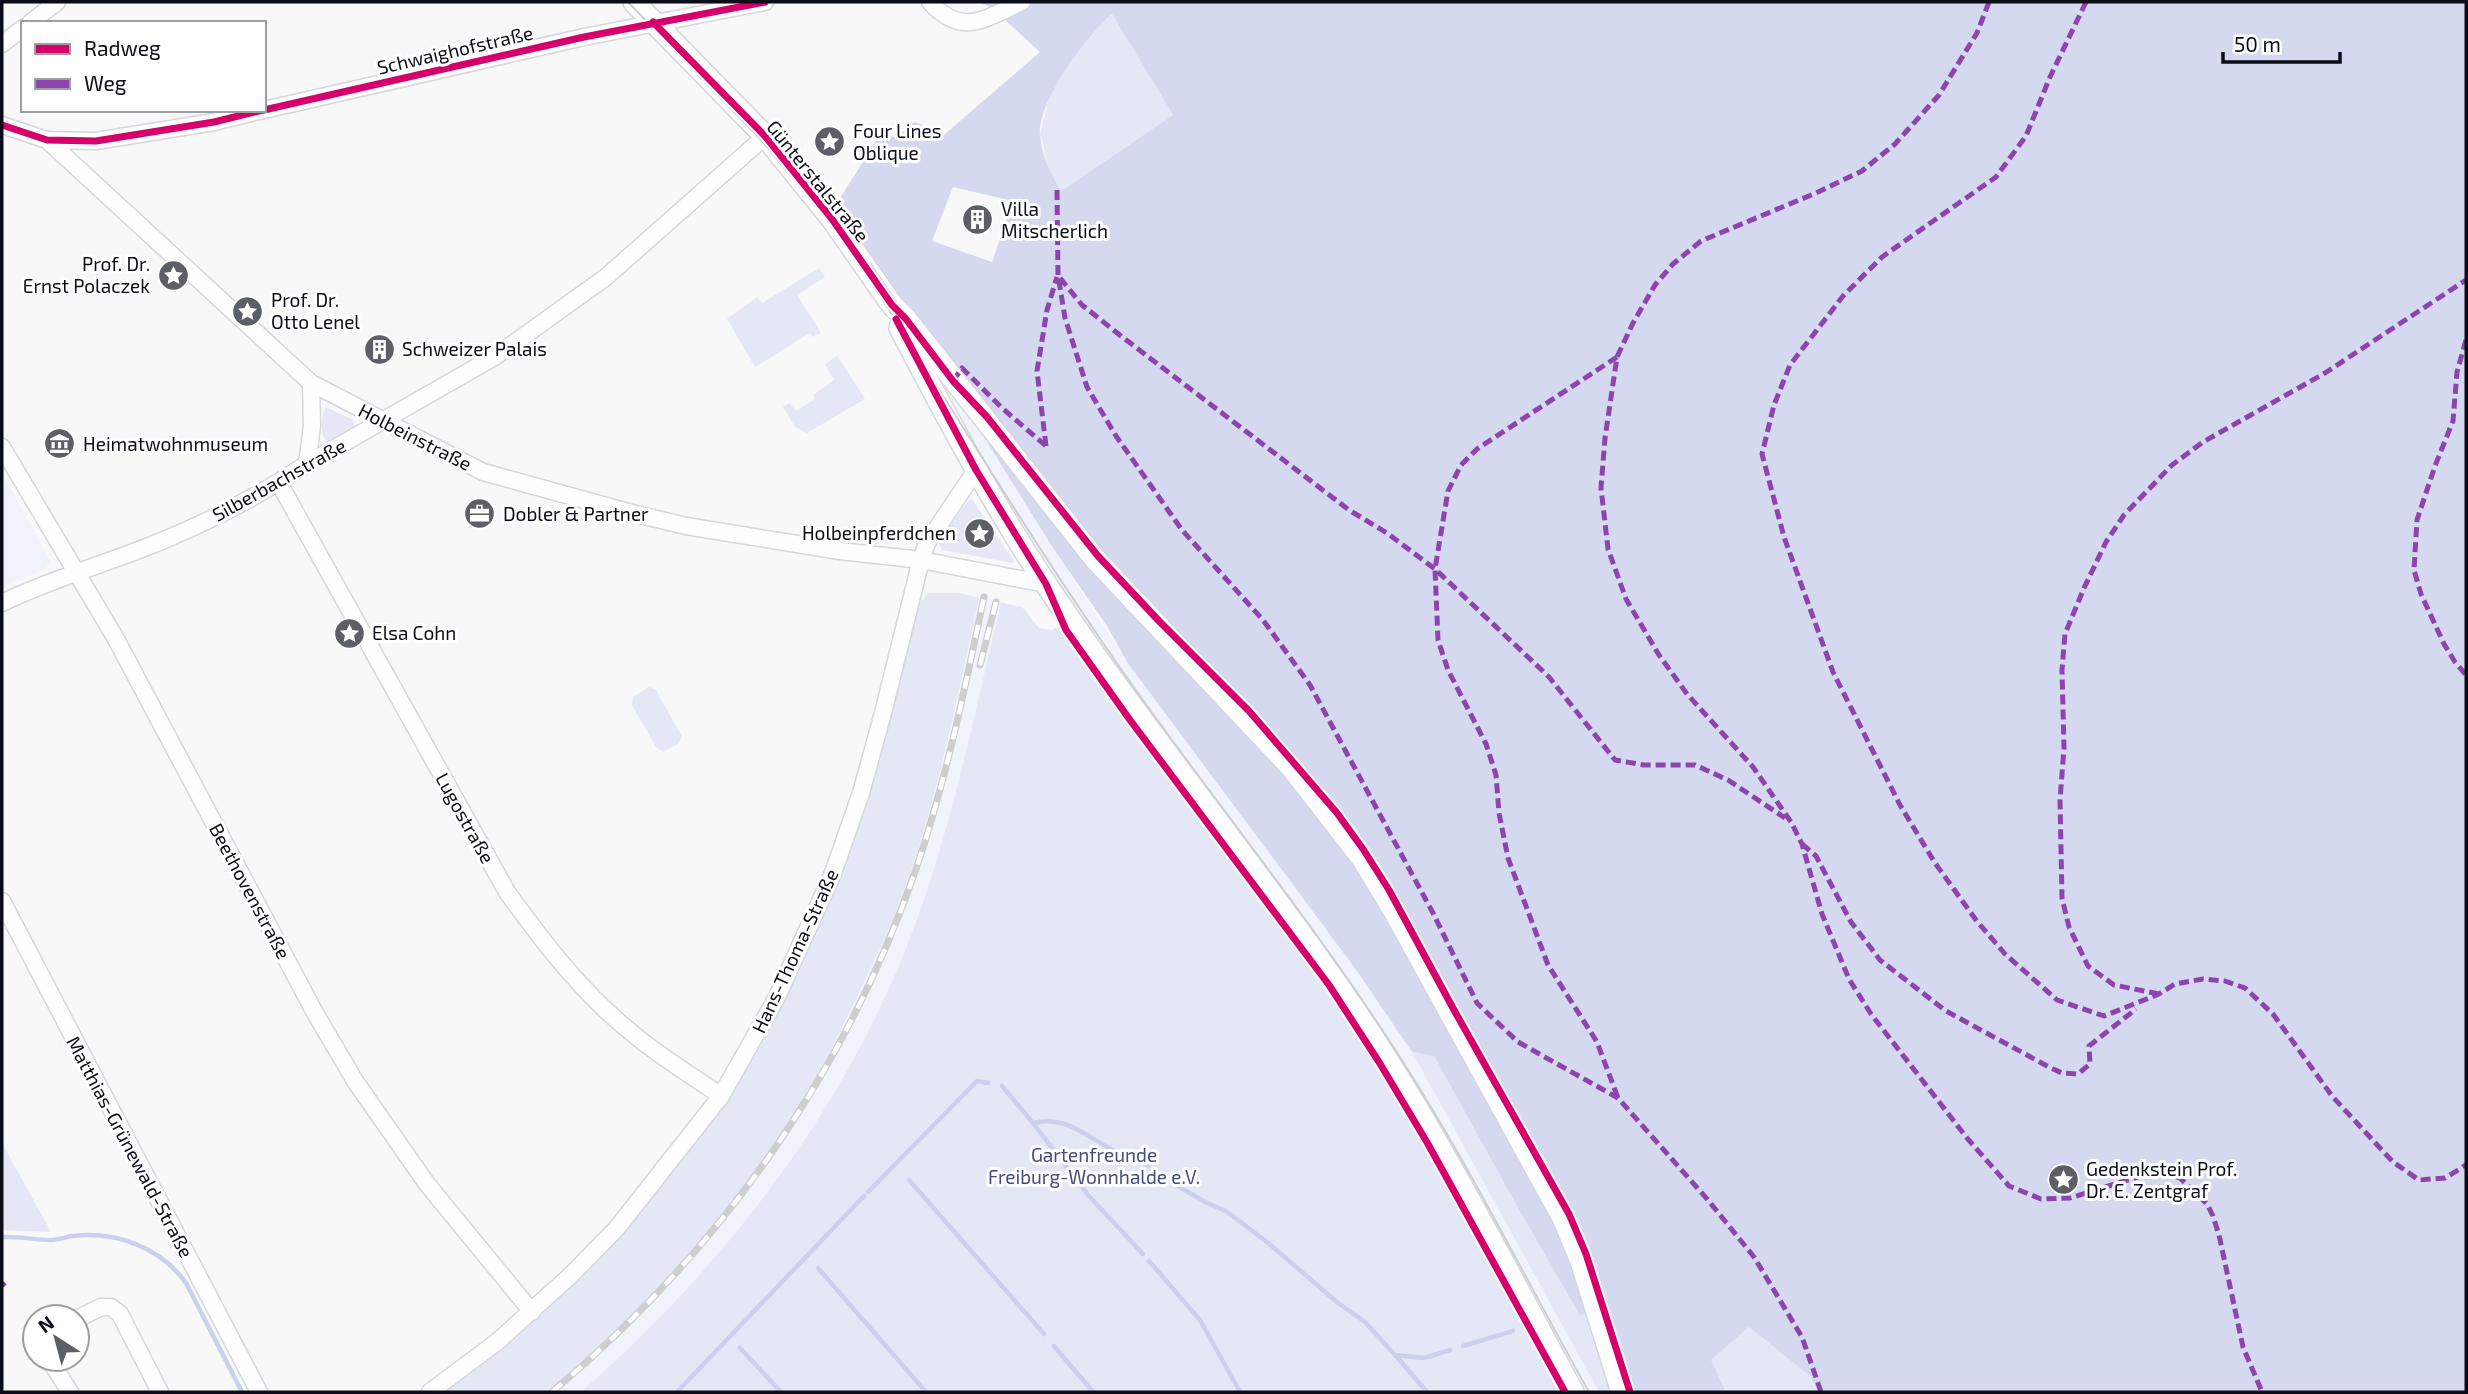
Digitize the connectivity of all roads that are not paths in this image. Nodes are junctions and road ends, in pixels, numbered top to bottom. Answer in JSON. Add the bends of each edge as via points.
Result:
{"nodes":[{"id":1,"x":57,"y":2,"type":"edge"},
{"id":2,"x":634,"y":2,"type":"edge"},
{"id":3,"x":765,"y":2,"type":"edge"},
{"id":4,"x":930,"y":2,"type":"edge"},
{"id":5,"x":1023,"y":2,"type":"edge"},
{"id":6,"x":33,"y":21,"type":"edge"},
{"id":7,"x":653,"y":22,"type":"junction"},
{"id":8,"x":21,"y":30,"type":"edge"},
{"id":9,"x":2,"y":44,"type":"edge"},
{"id":10,"x":266,"y":109,"type":"edge"},
{"id":11,"x":255,"y":112,"type":"edge"},
{"id":12,"x":2,"y":125,"type":"edge"},
{"id":13,"x":764,"y":135,"type":"junction"},
{"id":14,"x":47,"y":140,"type":"junction"},
{"id":15,"x":892,"y":305,"type":"junction"},
{"id":16,"x":311,"y":383,"type":"junction"},
{"id":17,"x":383,"y":421,"type":"junction"},
{"id":18,"x":2,"y":447,"type":"edge"},
{"id":19,"x":307,"y":464,"type":"junction"},
{"id":20,"x":976,"y":470,"type":"junction"},
{"id":21,"x":279,"y":483,"type":"junction"},
{"id":22,"x":920,"y":560,"type":"junction"},
{"id":23,"x":76,"y":573,"type":"junction"},
{"id":24,"x":1046,"y":584,"type":"junction"},
{"id":25,"x":2,"y":603,"type":"edge"},
{"id":26,"x":2,"y":901,"type":"edge"},
{"id":27,"x":721,"y":1096,"type":"junction"},
{"id":28,"x":91,"y":1312,"type":"edge"},
{"id":29,"x":532,"y":1312,"type":"junction"},
{"id":30,"x":58,"y":1373,"type":"edge"},
{"id":31,"x":70,"y":1392,"type":"edge"},
{"id":32,"x":160,"y":1392,"type":"edge"},
{"id":33,"x":258,"y":1392,"type":"edge"},
{"id":34,"x":430,"y":1392,"type":"edge"},
{"id":35,"x":1573,"y":1392,"type":"edge"},
{"id":36,"x":1622,"y":1392,"type":"edge"}],
"edges":[{"from":1,"to":6,"type":"street"},
{"from":2,"to":7,"type":"main road","name":"Günterstalstraße"},
{"from":3,"to":7,"type":"street","name":"Schwaighofstraße"},
{"from":4,"to":5,"type":"street","via":[[953,21],[966,23]]},
{"from":7,"to":10,"type":"street","name":"Schwaighofstraße"},
{"from":7,"to":13,"type":"main road","name":"Günterstalstraße"},
{"from":8,"to":9,"type":"street"},
{"from":11,"to":14,"type":"street","name":"Schwaighofstraße","via":[[96,141]]},
{"from":12,"to":14,"type":"street","name":"Holbeinstraße"},
{"from":13,"to":15,"type":"main road","name":"Günterstalstraße","via":[[832,219]]},
{"from":13,"to":17,"type":"street","name":"Silberbachstraße","via":[[606,277],[496,356]]},
{"from":14,"to":16,"type":"street","name":"Holbeinstraße"},
{"from":15,"to":20,"type":"main road","name":"Günterstalstraße","via":[[899,327]]},
{"from":15,"to":36,"type":"main road","name":"Günterstalstraße","via":[[1095,559],[1283,758],[1362,858],[1563,1218]]},
{"from":16,"to":17,"type":"street","name":"Holbeinstraße"},
{"from":16,"to":19,"type":"street"},
{"from":17,"to":19,"type":"street","name":"Silberbachstraße"},
{"from":17,"to":22,"type":"street","name":"Holbeinstraße","via":[[483,472],[634,514],[840,551]]},
{"from":18,"to":23,"type":"street","name":"Beethovenstraße"},
{"from":19,"to":21,"type":"street","name":"Silberbachstraße"},
{"from":20,"to":22,"type":"street"},
{"from":20,"to":24,"type":"main road","name":"Günterstalstraße"},
{"from":21,"to":23,"type":"street","name":"Silberbachstraße","via":[[216,517]]},
{"from":21,"to":27,"type":"street","name":"Lugostraße","via":[[520,911],[599,1004],[633,1035]]},
{"from":22,"to":24,"type":"street","name":"Holbeinstraße"},
{"from":22,"to":27,"type":"street","name":"Hans-Thoma-Straße","via":[[887,701],[833,873],[777,997]]},
{"from":23,"to":25,"type":"street","name":"Silberbachstraße"},
{"from":23,"to":29,"type":"street","name":"Beethovenstraße","via":[[355,1081],[427,1184]]},
{"from":24,"to":35,"type":"main road","name":"Günterstalstraße","via":[[1313,948],[1388,1061]]},
{"from":26,"to":33,"type":"street","name":"Matthias-Grünewald-Straße"},
{"from":27,"to":29,"type":"street","name":"Hans-Thoma-Straße","via":[[617,1228]]},
{"from":28,"to":32,"type":"street","via":[[111,1307],[120,1314]]},
{"from":29,"to":34,"type":"street","name":"Hans-Thoma-Straße"},
{"from":30,"to":31,"type":"street"}]}
